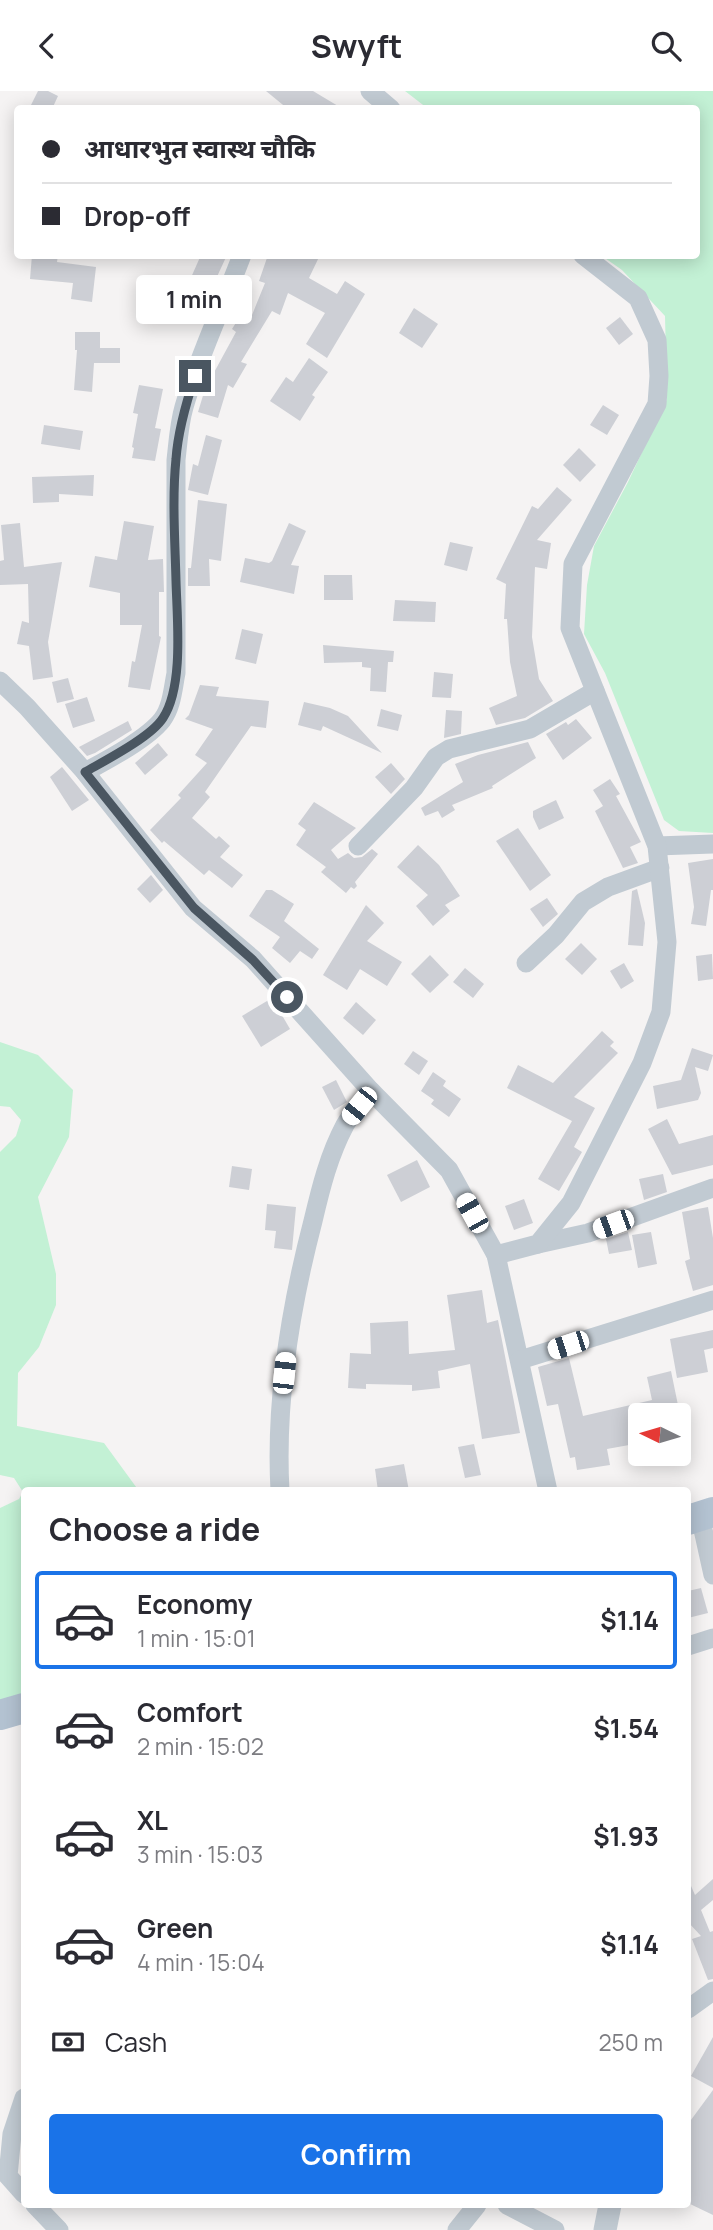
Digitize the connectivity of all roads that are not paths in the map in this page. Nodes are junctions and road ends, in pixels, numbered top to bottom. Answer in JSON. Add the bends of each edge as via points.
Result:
{"nodes":[{"id":1,"x":241,"y":259,"type":"edge"},
{"id":2,"x":588,"y":259,"type":"edge"},
{"id":3,"x":0,"y":681,"type":"edge"},
{"id":4,"x":595,"y":691,"type":"junction"},
{"id":5,"x":85,"y":772,"type":"junction"},
{"id":6,"x":713,"y":844,"type":"edge"},
{"id":7,"x":358,"y":846,"type":"dead end"},
{"id":8,"x":657,"y":846,"type":"junction"},
{"id":9,"x":660,"y":868,"type":"junction"},
{"id":10,"x":526,"y":963,"type":"dead end"},
{"id":11,"x":371,"y":1091,"type":"junction"},
{"id":12,"x":713,"y":1188,"type":"edge"},
{"id":13,"x":538,"y":1244,"type":"junction"},
{"id":14,"x":496,"y":1255,"type":"junction"},
{"id":15,"x":713,"y":1300,"type":"edge"},
{"id":16,"x":520,"y":1360,"type":"junction"},
{"id":17,"x":280,"y":1487,"type":"edge"},
{"id":18,"x":547,"y":1487,"type":"edge"},
{"id":19,"x":700,"y":1516,"type":"edge"},
{"id":20,"x":713,"y":1575,"type":"edge"},
{"id":21,"x":713,"y":1638,"type":"edge"},
{"id":22,"x":691,"y":1645,"type":"edge"},
{"id":23,"x":713,"y":1991,"type":"edge"},
{"id":24,"x":691,"y":2007,"type":"edge"},
{"id":25,"x":21,"y":2107,"type":"edge"},
{"id":26,"x":21,"y":2191,"type":"edge"},
{"id":27,"x":38,"y":2208,"type":"edge"},
{"id":28,"x":475,"y":2208,"type":"edge"},
{"id":29,"x":513,"y":2208,"type":"edge"},
{"id":30,"x":609,"y":2208,"type":"edge"},
{"id":31,"x":59,"y":2230,"type":"edge"},
{"id":32,"x":457,"y":2230,"type":"edge"},
{"id":33,"x":555,"y":2230,"type":"edge"},
{"id":34,"x":605,"y":2230,"type":"edge"}],
"edges":[{"from":1,"to":5,"type":"street","via":[[191,387],[179,436],[176,673],[169,708],[162,721],[126,750]]},
{"from":2,"to":4,"type":"street","via":[[638,298],[657,340],[659,376],[657,404],[573,564],[570,628]]},
{"from":3,"to":5,"type":"street"},
{"from":4,"to":7,"type":"street","via":[[530,729],[449,749]]},
{"from":4,"to":8,"type":"street"},
{"from":5,"to":11,"type":"street","via":[[194,908],[253,960]]},
{"from":6,"to":8,"type":"street"},
{"from":8,"to":9,"type":"street"},
{"from":9,"to":10,"type":"street","via":[[608,887],[583,902]]},
{"from":9,"to":13,"type":"street","via":[[667,942],[661,1012],[642,1063],[571,1203]]},
{"from":11,"to":14,"type":"street","via":[[449,1170]]},
{"from":11,"to":17,"type":"street","via":[[346,1122],[328,1160],[306,1248],[289,1325]]},
{"from":12,"to":13,"type":"street","via":[[588,1233]]},
{"from":13,"to":14,"type":"street"},
{"from":14,"to":16,"type":"street"},
{"from":15,"to":16,"type":"street"},
{"from":16,"to":18,"type":"street"},
{"from":19,"to":20,"type":"street"},
{"from":21,"to":22,"type":"street"},
{"from":23,"to":24,"type":"street"},
{"from":25,"to":26,"type":"street","via":[[12,2134],[8,2176]]},
{"from":27,"to":31,"type":"street"},
{"from":28,"to":32,"type":"street"},
{"from":29,"to":33,"type":"street"},
{"from":30,"to":34,"type":"street"}]}
